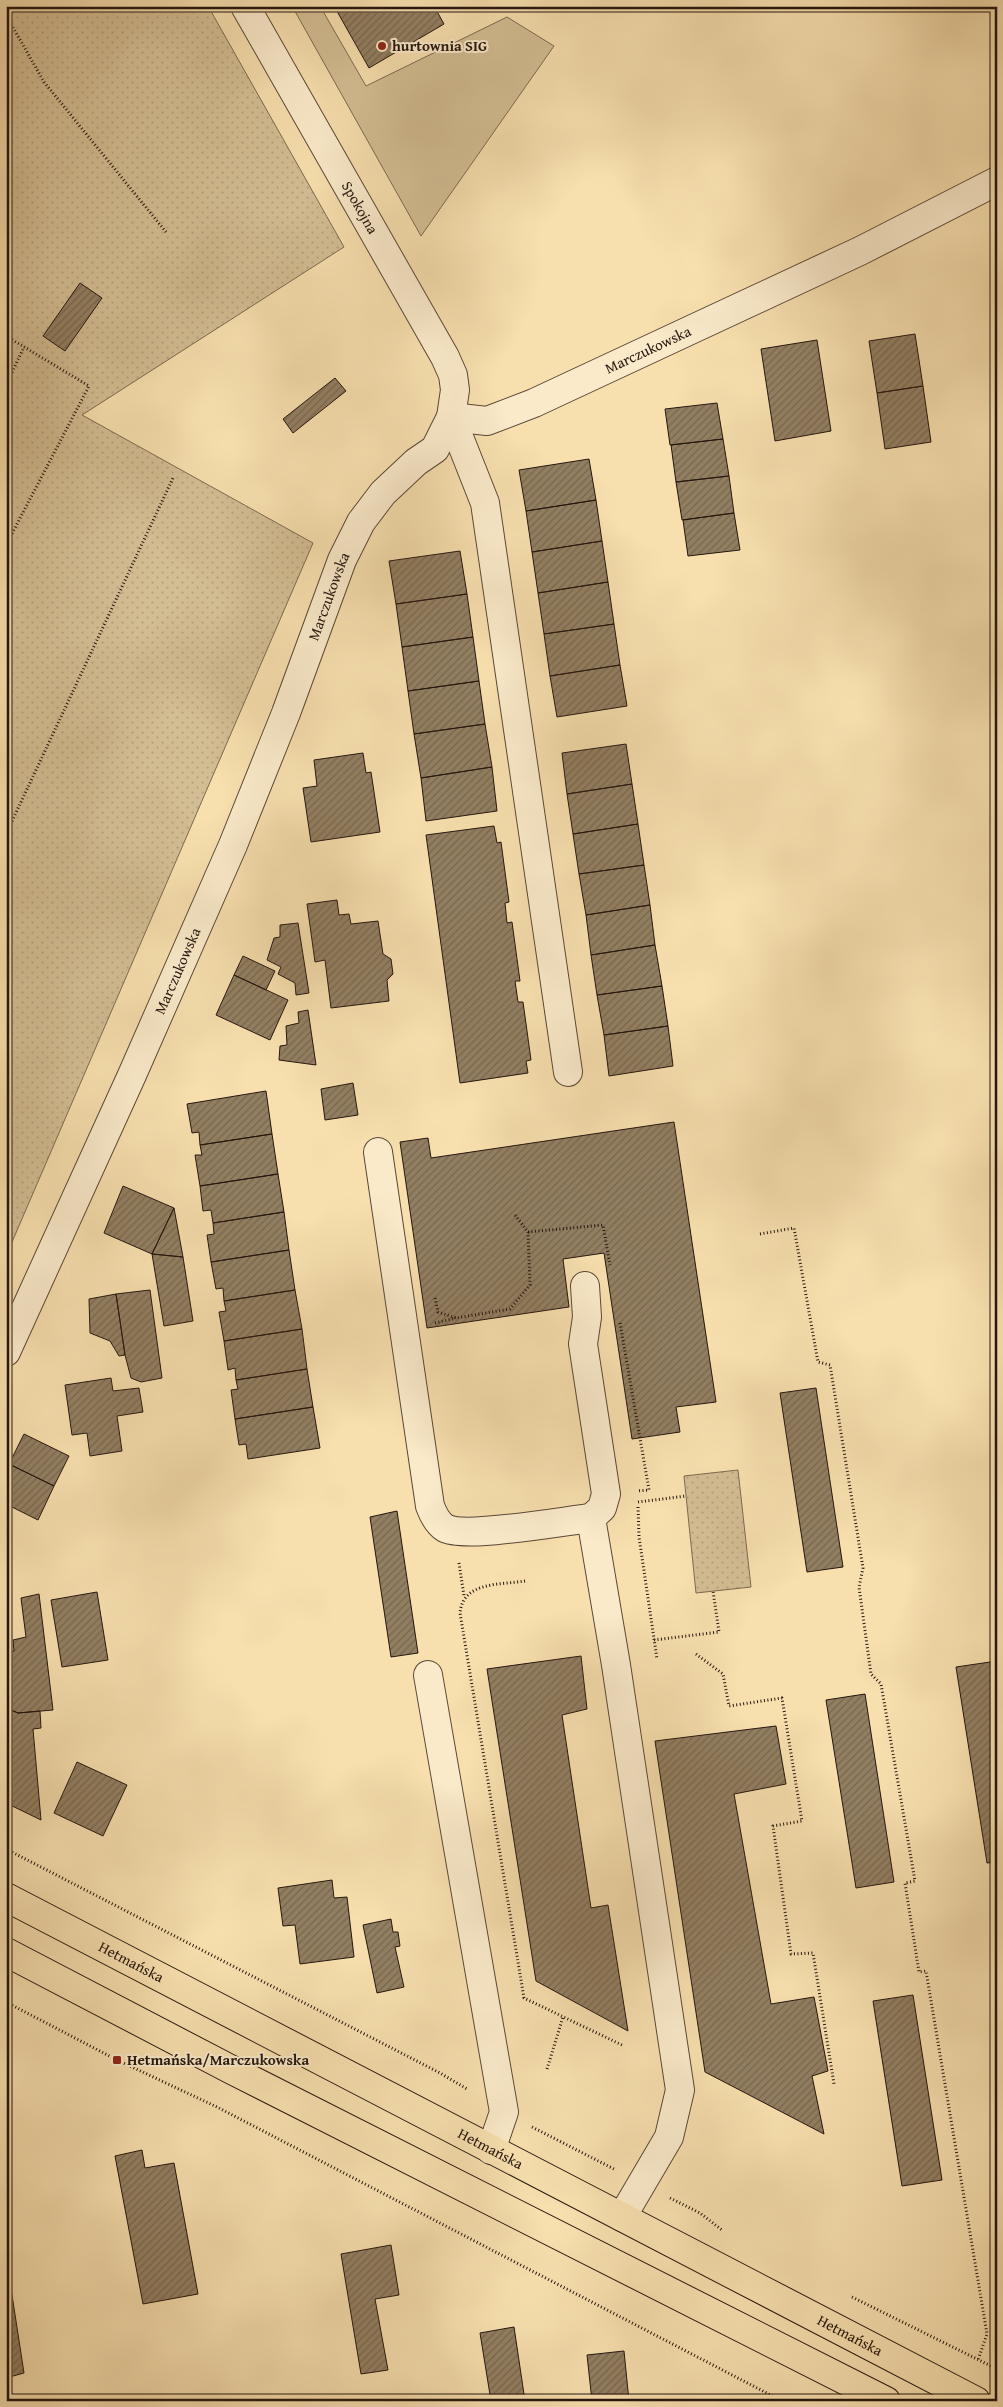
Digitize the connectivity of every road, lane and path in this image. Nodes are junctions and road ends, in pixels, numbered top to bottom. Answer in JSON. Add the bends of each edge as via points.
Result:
{"nodes":[{"id":1,"x":246,"y":6,"type":"edge"},
{"id":2,"x":6,"y":16,"type":"edge"},
{"id":3,"x":997,"y":181,"type":"edge"},
{"id":4,"x":166,"y":232,"type":"dead end"},
{"id":5,"x":6,"y":336,"type":"edge"},
{"id":6,"x":24,"y":347,"type":"junction"},
{"id":7,"x":6,"y":385,"type":"edge"},
{"id":8,"x":451,"y":417,"type":"junction"},
{"id":9,"x":172,"y":478,"type":"dead end"},
{"id":10,"x":6,"y":545,"type":"edge"},
{"id":11,"x":6,"y":834,"type":"edge"},
{"id":12,"x":568,"y":1072,"type":"dead end"},
{"id":13,"x":378,"y":1152,"type":"dead end"},
{"id":14,"x":515,"y":1215,"type":"dead end"},
{"id":15,"x":760,"y":1234,"type":"dead end"},
{"id":16,"x":584,"y":1286,"type":"dead end"},
{"id":17,"x":434,"y":1295,"type":"dead end"},
{"id":18,"x":6,"y":1352,"type":"edge"},
{"id":19,"x":638,"y":1428,"type":"dead end"},
{"id":20,"x":649,"y":1490,"type":"dead end"},
{"id":21,"x":636,"y":1491,"type":"dead end"},
{"id":22,"x":686,"y":1496,"type":"dead end"},
{"id":23,"x":638,"y":1502,"type":"junction"},
{"id":24,"x":591,"y":1518,"type":"junction"},
{"id":25,"x":526,"y":1581,"type":"dead end"},
{"id":26,"x":713,"y":1591,"type":"dead end"},
{"id":27,"x":654,"y":1640,"type":"junction"},
{"id":28,"x":696,"y":1654,"type":"dead end"},
{"id":29,"x":657,"y":1659,"type":"dead end"},
{"id":30,"x":428,"y":1675,"type":"dead end"},
{"id":31,"x":6,"y":1848,"type":"edge"},
{"id":32,"x":6,"y":1897,"type":"edge"},
{"id":33,"x":6,"y":1952,"type":"edge"},
{"id":34,"x":6,"y":2002,"type":"edge"},
{"id":35,"x":563,"y":2017,"type":"junction"},
{"id":36,"x":624,"y":2046,"type":"dead end"},
{"id":37,"x":547,"y":2069,"type":"dead end"},
{"id":38,"x":834,"y":2084,"type":"dead end"},
{"id":39,"x":504,"y":2112,"type":"junction"},
{"id":40,"x":491,"y":2150,"type":"junction"},
{"id":41,"x":641,"y":2184,"type":"junction"},
{"id":42,"x":622,"y":2218,"type":"junction"},
{"id":43,"x":724,"y":2232,"type":"dead end"},
{"id":44,"x":843,"y":2293,"type":"dead end"},
{"id":45,"x":978,"y":2360,"type":"junction"},
{"id":46,"x":997,"y":2369,"type":"edge"},
{"id":47,"x":782,"y":2401,"type":"edge"},
{"id":48,"x":886,"y":2401,"type":"edge"},
{"id":49,"x":976,"y":2401,"type":"edge"}],
"edges":[{"from":1,"to":8,"type":"street","name":"Spokojna","via":[[445,357],[455,390]]},
{"from":2,"to":4,"type":"path","via":[[44,82]]},
{"from":3,"to":8,"type":"street","name":"Marczukowska","via":[[860,251],[534,402],[487,421]]},
{"from":5,"to":6,"type":"path"},
{"from":6,"to":7,"type":"path"},
{"from":6,"to":10,"type":"path","via":[[89,386]]},
{"from":8,"to":12,"type":"street","via":[[485,503]]},
{"from":8,"to":18,"type":"street","name":"Marczukowska","via":[[435,449],[383,493],[361,522],[342,560],[233,845]]},
{"from":9,"to":11,"type":"path"},
{"from":13,"to":24,"type":"street","via":[[430,1506],[435,1518],[444,1527],[469,1532]]},
{"from":14,"to":17,"type":"path","via":[[528,1232],[530,1285],[510,1309],[456,1318],[438,1312]]},
{"from":15,"to":45,"type":"path","via":[[794,1228],[818,1362],[830,1366],[863,1568],[859,1587],[871,1674],[881,1684],[915,1881],[905,1883],[919,1972],[926,1971],[987,2334]]},
{"from":16,"to":24,"type":"street","via":[[587,1317],[584,1344],[606,1494],[602,1508]]},
{"from":19,"to":20,"type":"path"},
{"from":21,"to":23,"type":"path"},
{"from":22,"to":23,"type":"path"},
{"from":23,"to":27,"type":"path","via":[[639,1537]]},
{"from":24,"to":41,"type":"street","via":[[680,2090],[669,2137]]},
{"from":25,"to":35,"type":"path","via":[[478,1588],[464,1597],[460,1613],[524,1998]]},
{"from":26,"to":27,"type":"path","via":[[719,1632]]},
{"from":27,"to":29,"type":"path"},
{"from":28,"to":38,"type":"path","via":[[723,1674],[729,1706],[782,1698],[802,1821],[773,1826],[791,1954],[812,1953]]},
{"from":30,"to":39,"type":"street"},
{"from":31,"to":39,"type":"path","via":[[440,2073]]},
{"from":32,"to":40,"type":"main road","name":"Hetmańska"},
{"from":33,"to":48,"type":"main road"},
{"from":34,"to":47,"type":"path","via":[[217,2107]]},
{"from":35,"to":36,"type":"path"},
{"from":35,"to":37,"type":"path"},
{"from":39,"to":40,"type":"street"},
{"from":39,"to":41,"type":"path"},
{"from":40,"to":42,"type":"main road","name":"Hetmańska"},
{"from":41,"to":42,"type":"street"},
{"from":41,"to":43,"type":"path","via":[[700,2213]]},
{"from":42,"to":49,"type":"main road","name":"Hetmańska"},
{"from":44,"to":45,"type":"path"},
{"from":45,"to":46,"type":"path"}]}
